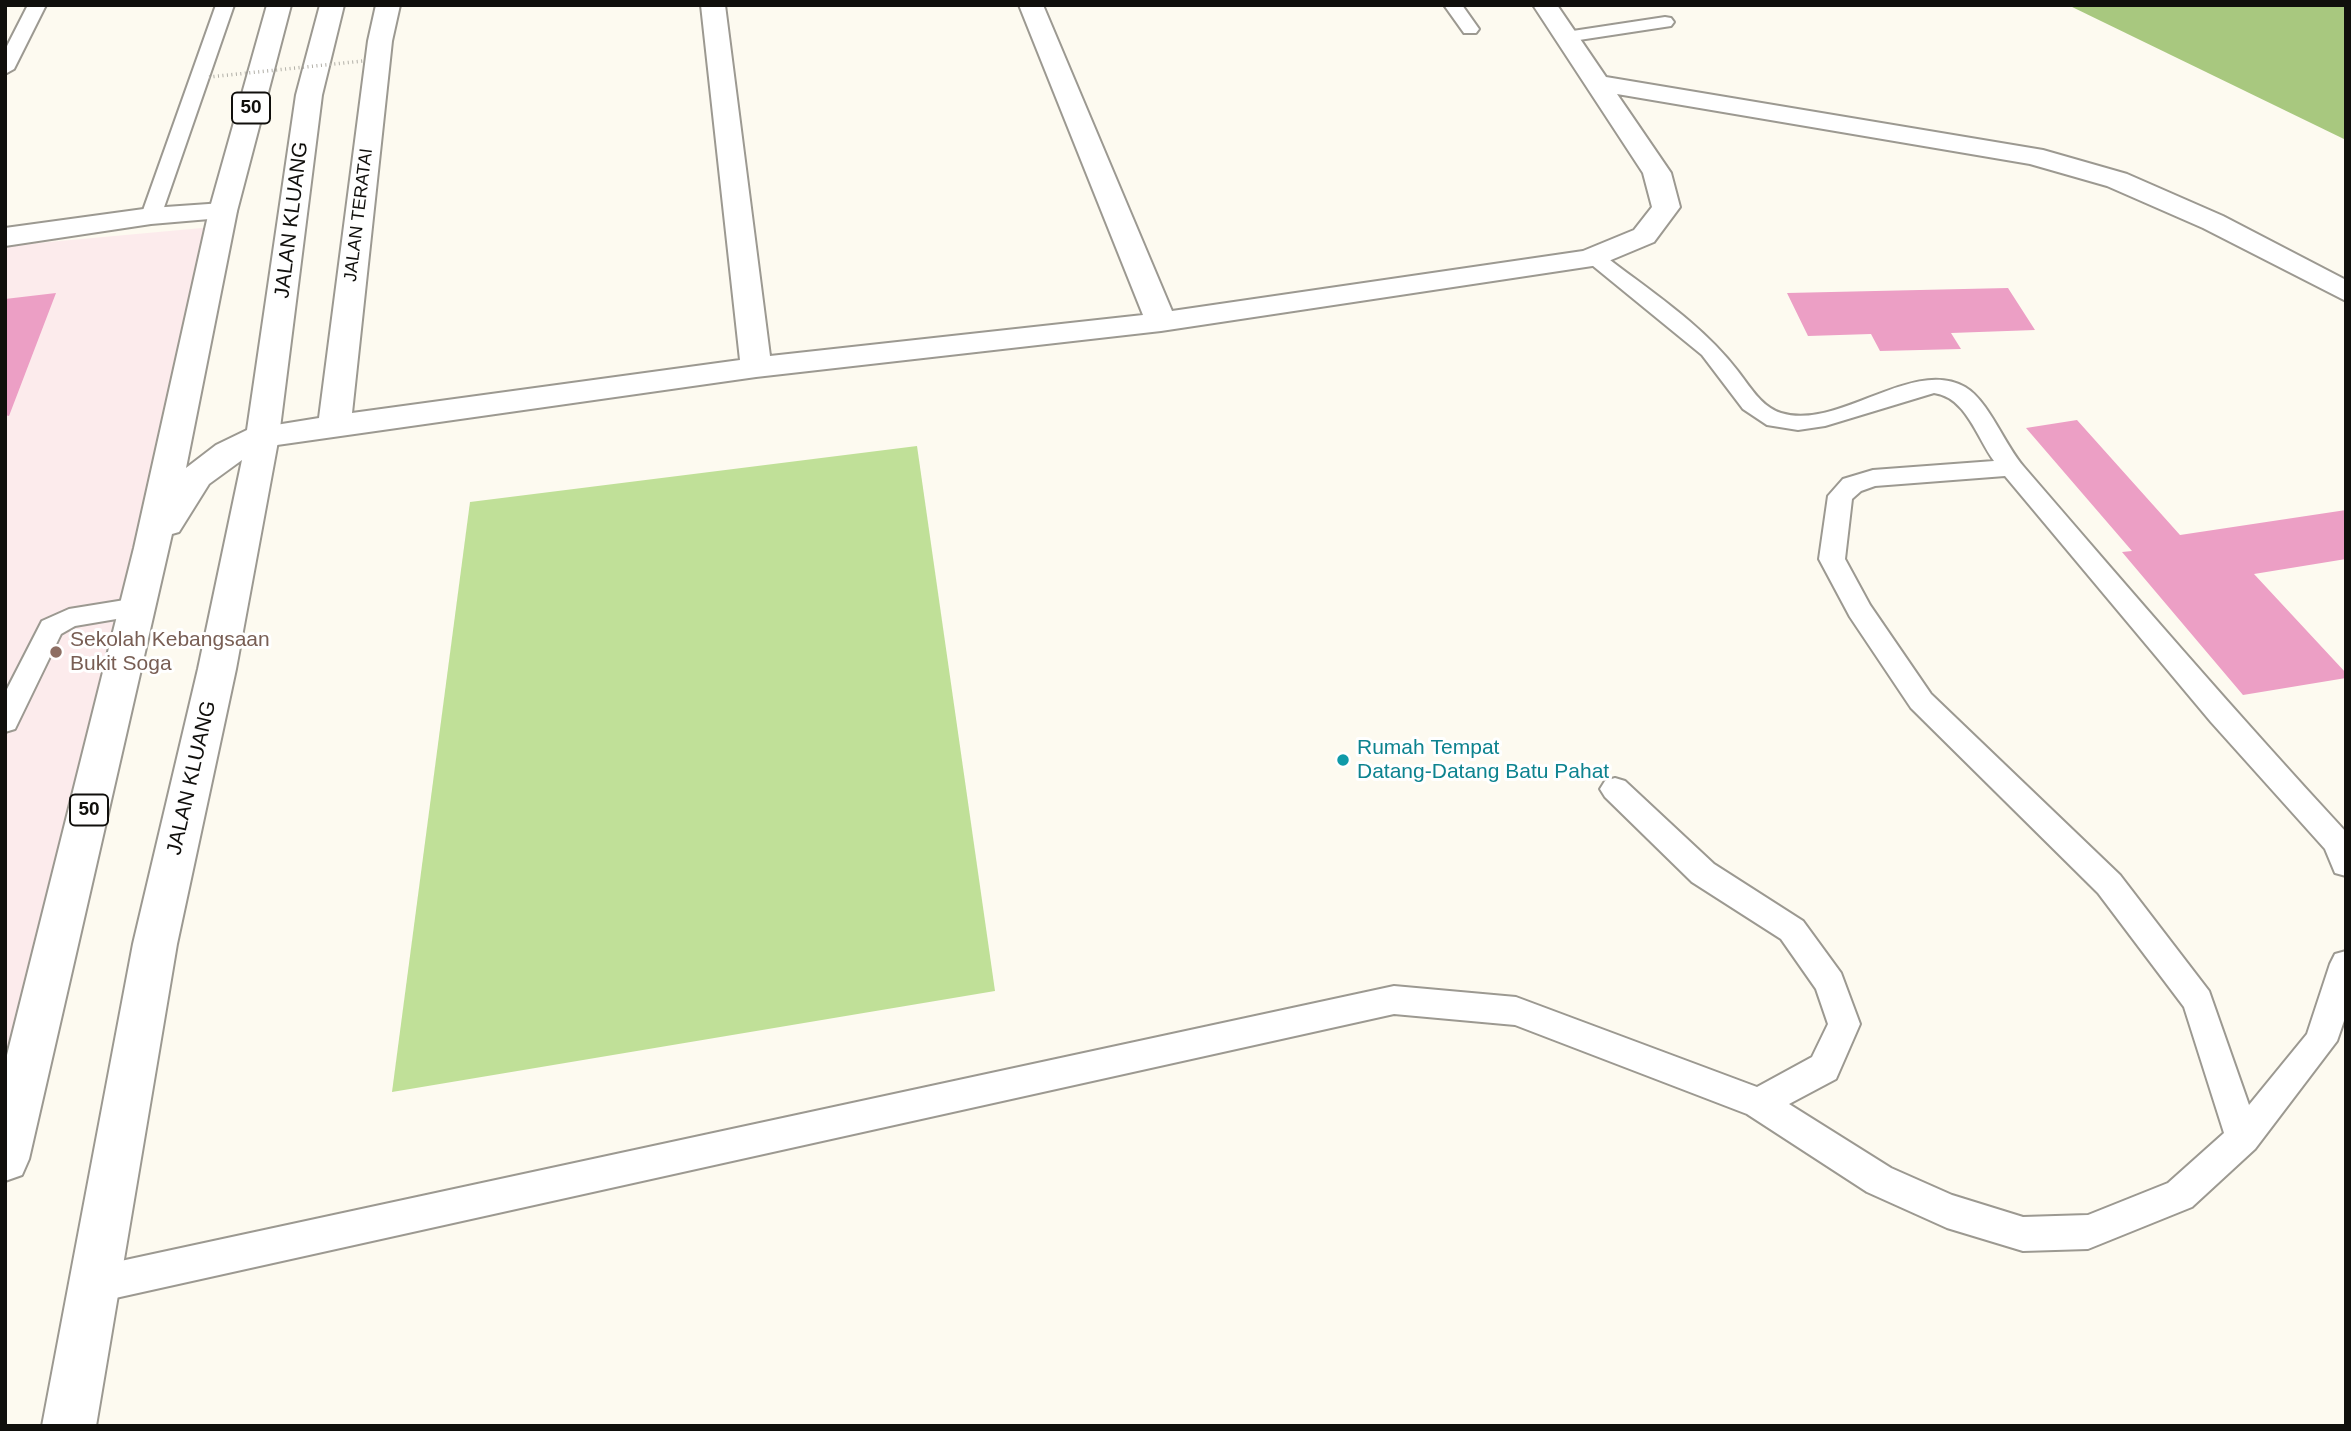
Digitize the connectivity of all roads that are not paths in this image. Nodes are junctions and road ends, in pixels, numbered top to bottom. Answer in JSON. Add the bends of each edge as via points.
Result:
{"nodes":[{"id":1,"x":37,"y":5,"type":"edge"},
{"id":2,"x":225,"y":5,"type":"edge"},
{"id":3,"x":279,"y":5,"type":"edge"},
{"id":4,"x":332,"y":5,"type":"edge"},
{"id":5,"x":388,"y":5,"type":"edge"},
{"id":6,"x":713,"y":5,"type":"edge"},
{"id":7,"x":1031,"y":5,"type":"edge"},
{"id":8,"x":1453,"y":5,"type":"edge"},
{"id":9,"x":1545,"y":5,"type":"edge"},
{"id":10,"x":1665,"y":22,"type":"dead end"},
{"id":11,"x":1470,"y":29,"type":"dead end"},
{"id":12,"x":1566,"y":37,"type":"junction"},
{"id":13,"x":5,"y":69,"type":"edge"},
{"id":14,"x":1595,"y":83,"type":"junction"},
{"id":15,"x":223,"y":211,"type":"junction"},
{"id":16,"x":151,"y":216,"type":"junction"},
{"id":17,"x":5,"y":237,"type":"edge"},
{"id":18,"x":1594,"y":257,"type":"junction"},
{"id":19,"x":2346,"y":292,"type":"edge"},
{"id":20,"x":1161,"y":322,"type":"junction"},
{"id":21,"x":756,"y":367,"type":"junction"},
{"id":22,"x":334,"y":426,"type":"junction"},
{"id":23,"x":263,"y":436,"type":"junction"},
{"id":24,"x":2011,"y":468,"type":"junction"},
{"id":25,"x":152,"y":548,"type":"junction"},
{"id":26,"x":137,"y":607,"type":"junction"},
{"id":27,"x":5,"y":721,"type":"edge"},
{"id":28,"x":1615,"y":789,"type":"dead end"},
{"id":29,"x":2346,"y":864,"type":"edge"},
{"id":30,"x":2346,"y":964,"type":"edge"},
{"id":31,"x":1759,"y":1103,"type":"junction"},
{"id":32,"x":2243,"y":1138,"type":"junction"},
{"id":33,"x":5,"y":1159,"type":"edge"},
{"id":34,"x":93,"y":1285,"type":"junction"},
{"id":35,"x":69,"y":1426,"type":"edge"}],
"edges":[{"from":1,"to":13,"type":"lane"},
{"from":2,"to":16,"type":"lane"},
{"from":3,"to":15,"type":"main road","number":"50"},
{"from":4,"to":23,"type":"main road","name":"JALAN KLUANG","via":[[309,95]]},
{"from":5,"to":22,"type":"main road","name":"JALAN TERATAI"},
{"from":6,"to":21,"type":"main road"},
{"from":7,"to":20,"type":"main road"},
{"from":8,"to":11,"type":"lane"},
{"from":9,"to":12,"type":"main road"},
{"from":10,"to":12,"type":"lane"},
{"from":12,"to":14,"type":"main road"},
{"from":14,"to":18,"type":"main road","via":[[1657,173],[1666,207],[1644,236]]},
{"from":14,"to":19,"type":"main road","via":[[2033,156],[2117,180],[2201,216]]},
{"from":15,"to":16,"type":"main road"},
{"from":15,"to":25,"type":"main road","number":"50"},
{"from":16,"to":17,"type":"main road"},
{"from":18,"to":20,"type":"main road"},
{"from":18,"to":24,"type":"lane","via":[[1710,350],[1751,404],[1775,420],[1825,419],[1933,386],[1948,386],[1972,402]]},
{"from":20,"to":21,"type":"main road"},
{"from":21,"to":22,"type":"main road"},
{"from":22,"to":23,"type":"main road"},
{"from":23,"to":25,"type":"main road","via":[[228,453],[197,476]]},
{"from":23,"to":34,"type":"main road","name":"JALAN KLUANG","via":[[155,944]]},
{"from":24,"to":29,"type":"lane","via":[[2221,715],[2337,842]]},
{"from":24,"to":32,"type":"lane","via":[[1873,478],[1852,485],[1840,496],[1832,559],[1859,610],[1920,701],[2109,884],[2198,1001]]},
{"from":25,"to":26,"type":"main road","number":"50"},
{"from":26,"to":27,"type":"lane","via":[[69,618],[51,628]]},
{"from":26,"to":33,"type":"main road","number":"50"},
{"from":28,"to":31,"type":"lane","via":[[1703,873],[1792,930],[1830,982],[1844,1024],[1824,1068]]},
{"from":30,"to":32,"type":"lane","via":[[2321,1041]]},
{"from":31,"to":32,"type":"lane","via":[[1880,1180],[1947,1211],[2023,1234],[2088,1232],[2180,1195]]},
{"from":31,"to":34,"type":"lane","via":[[1516,1011],[1394,1000]]},
{"from":34,"to":35,"type":"main road","name":"JALAN KLUANG"}]}
